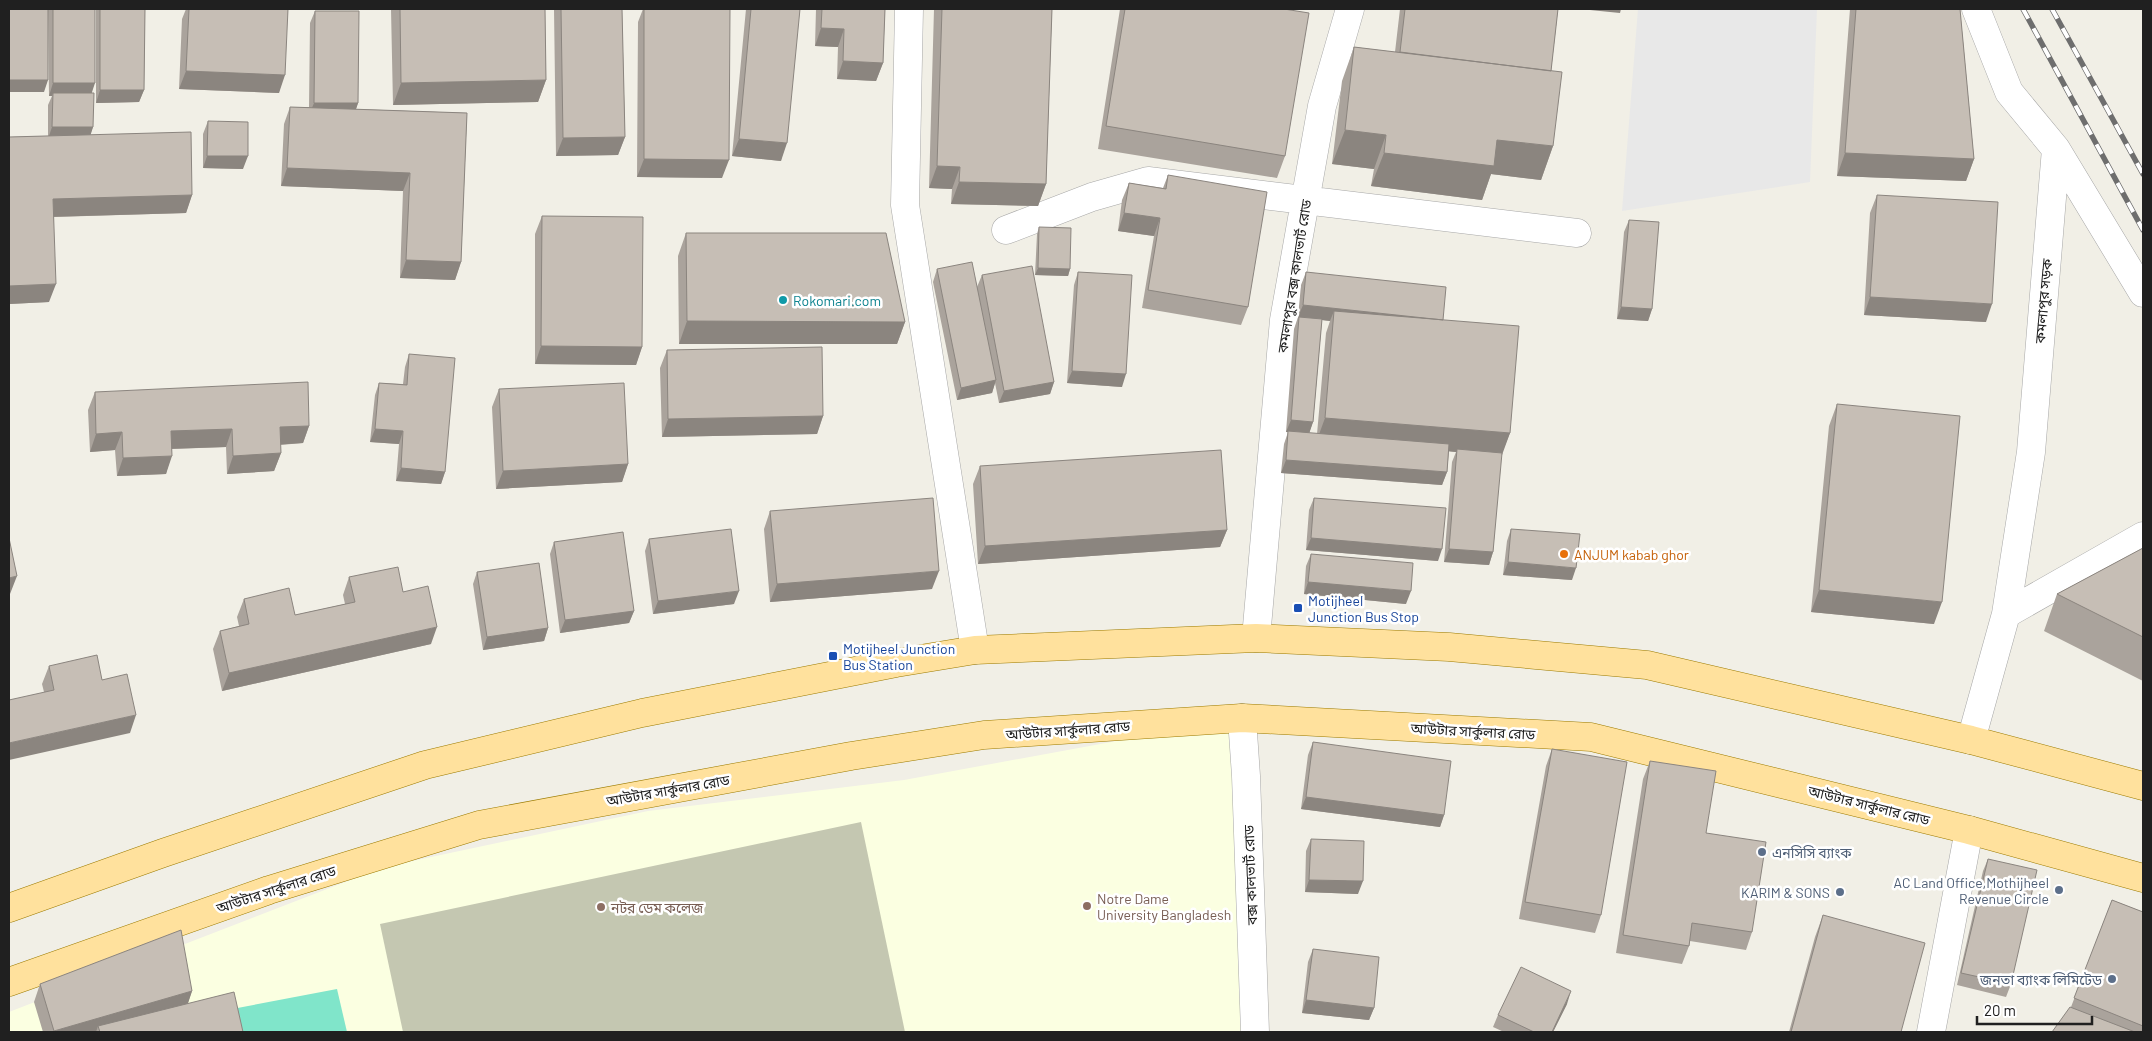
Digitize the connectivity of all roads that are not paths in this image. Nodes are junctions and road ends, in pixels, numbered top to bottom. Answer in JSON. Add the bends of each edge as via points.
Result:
{"nodes":[{"id":1,"x":909,"y":9,"type":"edge"},
{"id":2,"x":1350,"y":9,"type":"edge"},
{"id":3,"x":1976,"y":9,"type":"edge"},
{"id":4,"x":2056,"y":149,"type":"junction"},
{"id":5,"x":1306,"y":199,"type":"junction"},
{"id":6,"x":1006,"y":230,"type":"dead end"},
{"id":7,"x":1577,"y":233,"type":"dead end"},
{"id":8,"x":2143,"y":293,"type":"edge"},
{"id":9,"x":2143,"y":536,"type":"edge"},
{"id":10,"x":2006,"y":614,"type":"junction"},
{"id":11,"x":1256,"y":638,"type":"junction"},
{"id":12,"x":975,"y":650,"type":"junction"},
{"id":13,"x":1242,"y":718,"type":"junction"},
{"id":14,"x":1970,"y":740,"type":"junction"},
{"id":15,"x":2143,"y":786,"type":"edge"},
{"id":16,"x":1969,"y":830,"type":"junction"},
{"id":17,"x":2143,"y":878,"type":"edge"},
{"id":18,"x":9,"y":908,"type":"edge"},
{"id":19,"x":9,"y":982,"type":"edge"},
{"id":20,"x":1256,"y":1032,"type":"edge"},
{"id":21,"x":1931,"y":1032,"type":"edge"}],
"edges":[{"from":1,"to":12,"type":"street","via":[[905,205]]},
{"from":2,"to":5,"type":"street","name":"কমলাপুর বক্স কালভার্ট রোড","via":[[1322,106]]},
{"from":3,"to":4,"type":"street","via":[[2009,92]]},
{"from":4,"to":8,"type":"street"},
{"from":4,"to":10,"type":"street","name":"কমলাপুর সড়ক","via":[[2031,452]]},
{"from":5,"to":6,"type":"street","via":[[1148,182],[1092,196]]},
{"from":5,"to":7,"type":"street"},
{"from":5,"to":11,"type":"street","name":"কমলাপুর বক্স কালভার্ট রোড","via":[[1284,320]]},
{"from":9,"to":10,"type":"street"},
{"from":10,"to":14,"type":"street","name":"কমলাপুর সড়ক"},
{"from":11,"to":12,"type":"main road"},
{"from":11,"to":14,"type":"main road","via":[[1449,647],[1647,665]]},
{"from":12,"to":18,"type":"main road","via":[[642,713],[425,765]]},
{"from":13,"to":16,"type":"main road","name":"আউটার সার্কুলার রোড","via":[[1591,737]]},
{"from":13,"to":19,"type":"main road","name":"আউটার সার্কুলার রোড","via":[[984,735],[479,825],[269,890]]},
{"from":13,"to":20,"type":"street","name":"বক্স কালভার্ট রোড"},
{"from":14,"to":15,"type":"main road"},
{"from":16,"to":17,"type":"main road","name":"আউটার সার্কুলার রোড"},
{"from":16,"to":21,"type":"street"}]}
